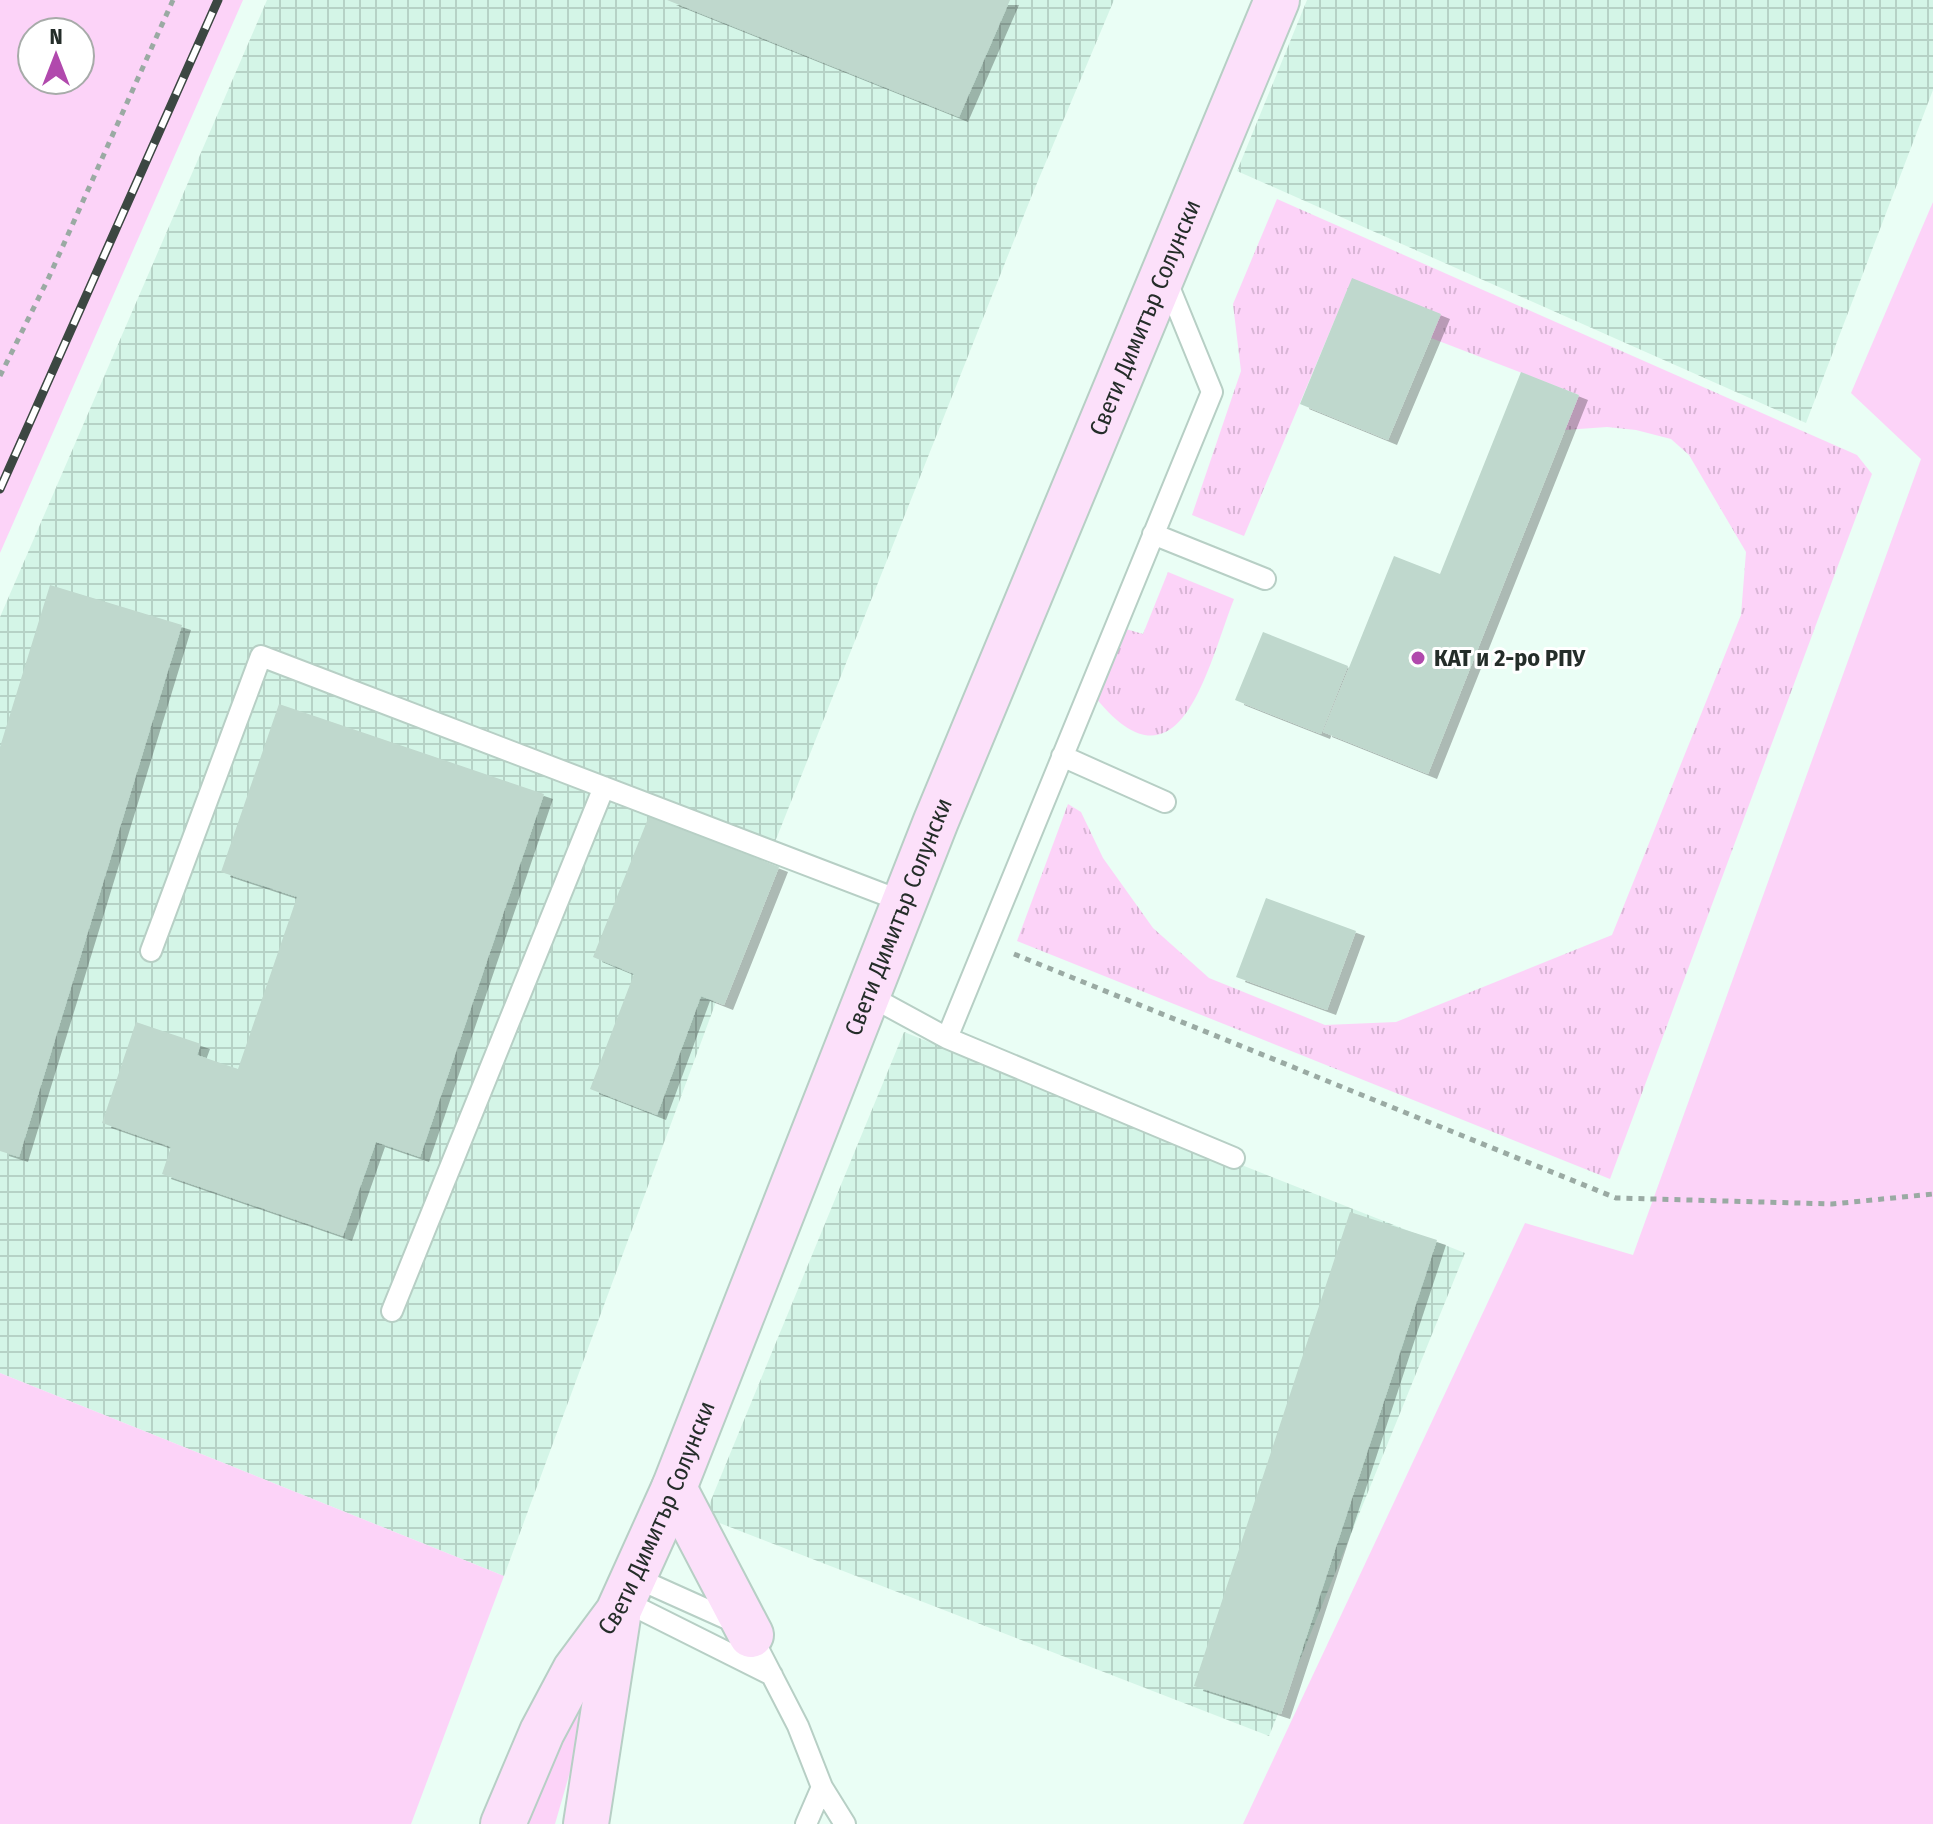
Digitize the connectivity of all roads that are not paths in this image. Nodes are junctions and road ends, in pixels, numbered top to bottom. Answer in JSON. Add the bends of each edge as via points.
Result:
{"nodes":[{"id":1,"x":1277,"y":0,"type":"edge"},
{"id":2,"x":1164,"y":273,"type":"junction"},
{"id":3,"x":1153,"y":534,"type":"junction"},
{"id":4,"x":1265,"y":579,"type":"dead end"},
{"id":5,"x":1062,"y":756,"type":"junction"},
{"id":6,"x":604,"y":787,"type":"junction"},
{"id":7,"x":1165,"y":802,"type":"dead end"},
{"id":8,"x":904,"y":902,"type":"junction"},
{"id":9,"x":151,"y":951,"type":"dead end"},
{"id":10,"x":868,"y":995,"type":"junction"},
{"id":11,"x":947,"y":1038,"type":"junction"},
{"id":12,"x":1234,"y":1158,"type":"dead end"},
{"id":13,"x":392,"y":1311,"type":"dead end"},
{"id":14,"x":674,"y":1488,"type":"junction"},
{"id":15,"x":626,"y":1597,"type":"junction"},
{"id":16,"x":751,"y":1635,"type":"junction"},
{"id":17,"x":772,"y":1675,"type":"junction"},
{"id":18,"x":822,"y":1787,"type":"junction"},
{"id":19,"x":503,"y":1824,"type":"edge"},
{"id":20,"x":586,"y":1824,"type":"edge"},
{"id":21,"x":806,"y":1824,"type":"edge"},
{"id":22,"x":845,"y":1824,"type":"edge"}],
"edges":[{"from":1,"to":2,"type":"main road","name":"Свети Димитър Солунски"},
{"from":2,"to":3,"type":"lane","via":[[1212,392]]},
{"from":2,"to":8,"type":"main road","name":"Свети Димитър Солунски"},
{"from":3,"to":4,"type":"lane"},
{"from":3,"to":5,"type":"lane"},
{"from":5,"to":7,"type":"lane"},
{"from":5,"to":11,"type":"lane"},
{"from":6,"to":8,"type":"lane"},
{"from":6,"to":9,"type":"lane","via":[[261,656]]},
{"from":6,"to":13,"type":"lane"},
{"from":8,"to":10,"type":"main road","name":"Свети Димитър Солунски"},
{"from":10,"to":11,"type":"lane"},
{"from":10,"to":14,"type":"main road","name":"Свети Димитър Солунски"},
{"from":11,"to":12,"type":"lane"},
{"from":14,"to":15,"type":"main road","name":"Свети Димитър Солунски"},
{"from":14,"to":16,"type":"main road"},
{"from":15,"to":16,"type":"lane","via":[[732,1621]]},
{"from":15,"to":17,"type":"lane"},
{"from":15,"to":19,"type":"main road","name":"Свети Димитър Солунски","via":[[575,1670]]},
{"from":15,"to":20,"type":"main road"},
{"from":16,"to":17,"type":"lane"},
{"from":17,"to":18,"type":"lane"},
{"from":18,"to":21,"type":"lane"},
{"from":18,"to":22,"type":"lane"}]}
